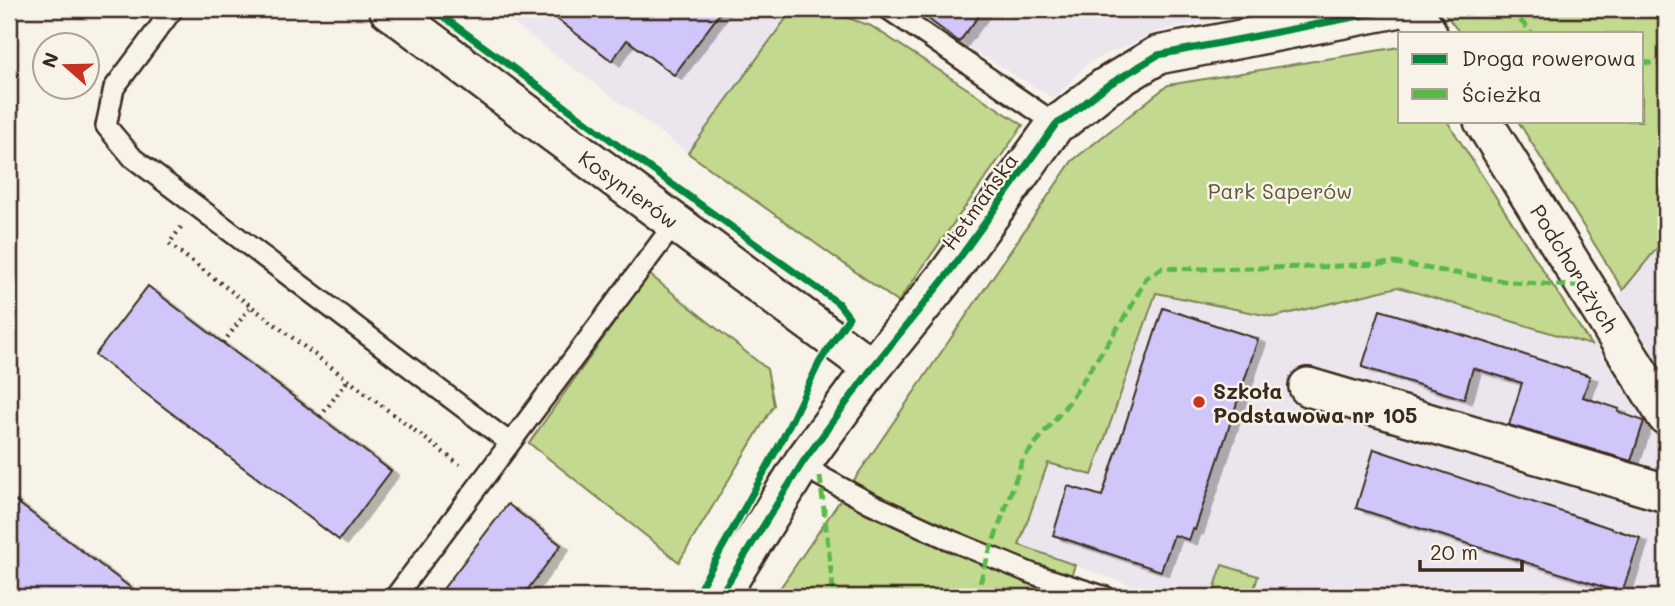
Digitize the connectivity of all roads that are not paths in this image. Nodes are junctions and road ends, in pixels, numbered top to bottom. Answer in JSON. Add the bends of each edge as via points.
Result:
{"nodes":[{"id":1,"x":173,"y":9,"type":"edge"},
{"id":2,"x":388,"y":9,"type":"edge"},
{"id":3,"x":888,"y":9,"type":"edge"},
{"id":4,"x":1396,"y":9,"type":"edge"},
{"id":5,"x":1413,"y":9,"type":"edge"},
{"id":6,"x":1427,"y":32,"type":"edge"},
{"id":7,"x":1484,"y":122,"type":"edge"},
{"id":8,"x":1056,"y":124,"type":"junction"},
{"id":9,"x":676,"y":223,"type":"junction"},
{"id":10,"x":872,"y":368,"type":"junction"},
{"id":11,"x":1308,"y":387,"type":"dead end"},
{"id":12,"x":1666,"y":416,"type":"edge"},
{"id":13,"x":510,"y":443,"type":"junction"},
{"id":14,"x":803,"y":462,"type":"junction"},
{"id":15,"x":1666,"y":493,"type":"edge"},
{"id":16,"x":395,"y":597,"type":"edge"},
{"id":17,"x":719,"y":597,"type":"edge"},
{"id":18,"x":1106,"y":597,"type":"edge"}],
"edges":[{"from":1,"to":13,"type":"lane","via":[[114,88],[106,125],[133,158]]},
{"from":2,"to":9,"type":"street","name":"Kosynierów"},
{"from":3,"to":8,"type":"lane"},
{"from":4,"to":8,"type":"street","name":"Hetmańska","via":[[1158,55]]},
{"from":5,"to":6,"type":"street"},
{"from":7,"to":12,"type":"street","name":"Podchorążych"},
{"from":8,"to":10,"type":"street","name":"Hetmańska","via":[[948,274]]},
{"from":9,"to":10,"type":"street","name":"Kosynierów"},
{"from":9,"to":13,"type":"lane"},
{"from":10,"to":14,"type":"street","name":"Hetmańska"},
{"from":11,"to":15,"type":"street"},
{"from":13,"to":16,"type":"lane"},
{"from":14,"to":17,"type":"street","name":"Hetmańska"},
{"from":14,"to":18,"type":"lane","via":[[860,498],[950,540],[1032,574]]}]}
